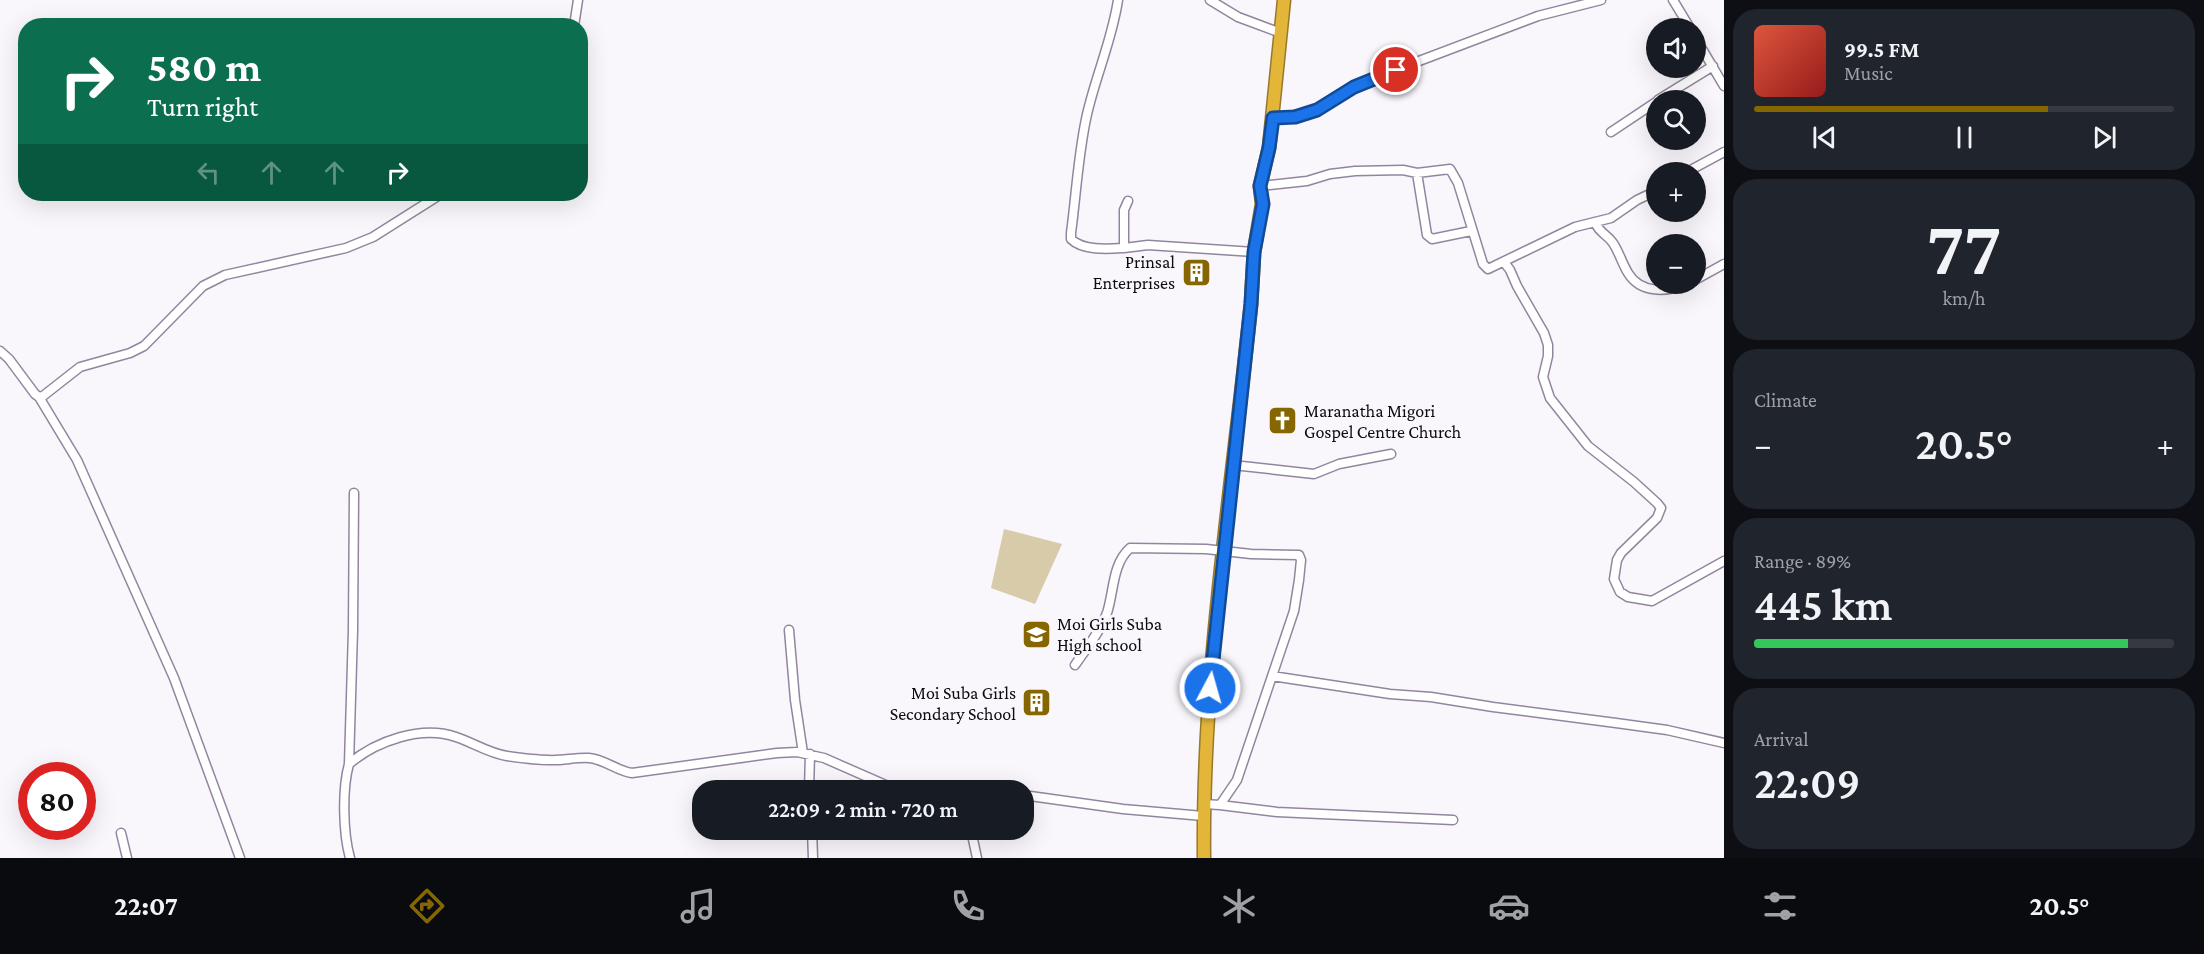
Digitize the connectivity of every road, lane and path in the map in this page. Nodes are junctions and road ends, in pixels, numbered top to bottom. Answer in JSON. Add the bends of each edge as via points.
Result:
{"nodes":[{"id":1,"x":578,"y":0,"type":"edge"},
{"id":2,"x":1118,"y":0,"type":"edge"},
{"id":3,"x":1210,"y":0,"type":"edge"},
{"id":4,"x":1284,"y":0,"type":"edge"},
{"id":5,"x":1601,"y":0,"type":"edge"},
{"id":6,"x":1673,"y":0,"type":"edge"},
{"id":7,"x":575,"y":18,"type":"edge"},
{"id":8,"x":1684,"y":18,"type":"edge"},
{"id":9,"x":1281,"y":33,"type":"junction"},
{"id":10,"x":1706,"y":55,"type":"edge"},
{"id":11,"x":1713,"y":66,"type":"junction"},
{"id":12,"x":1724,"y":86,"type":"edge"},
{"id":13,"x":1675,"y":90,"type":"edge"},
{"id":14,"x":1646,"y":108,"type":"edge"},
{"id":15,"x":1273,"y":118,"type":"junction"},
{"id":16,"x":1611,"y":132,"type":"dead end"},
{"id":17,"x":1724,"y":152,"type":"edge"},
{"id":18,"x":1706,"y":162,"type":"edge"},
{"id":19,"x":1417,"y":173,"type":"junction"},
{"id":20,"x":1260,"y":186,"type":"junction"},
{"id":21,"x":1646,"y":196,"type":"edge"},
{"id":22,"x":430,"y":201,"type":"edge"},
{"id":23,"x":1128,"y":201,"type":"dead end"},
{"id":24,"x":1595,"y":222,"type":"junction"},
{"id":25,"x":1472,"y":231,"type":"junction"},
{"id":26,"x":1124,"y":248,"type":"junction"},
{"id":27,"x":1254,"y":252,"type":"junction"},
{"id":28,"x":1504,"y":262,"type":"junction"},
{"id":29,"x":1724,"y":264,"type":"edge"},
{"id":30,"x":1706,"y":274,"type":"edge"},
{"id":31,"x":1646,"y":287,"type":"edge"},
{"id":32,"x":0,"y":351,"type":"edge"},
{"id":33,"x":39,"y":397,"type":"junction"},
{"id":34,"x":1391,"y":454,"type":"dead end"},
{"id":35,"x":1233,"y":465,"type":"junction"},
{"id":36,"x":354,"y":493,"type":"dead end"},
{"id":37,"x":1224,"y":550,"type":"junction"},
{"id":38,"x":1724,"y":561,"type":"edge"},
{"id":39,"x":789,"y":630,"type":"dead end"},
{"id":40,"x":1075,"y":665,"type":"dead end"},
{"id":41,"x":1272,"y":676,"type":"junction"},
{"id":42,"x":1724,"y":743,"type":"edge"},
{"id":43,"x":807,"y":753,"type":"junction"},
{"id":44,"x":349,"y":764,"type":"junction"},
{"id":45,"x":808,"y":780,"type":"edge"},
{"id":46,"x":873,"y":780,"type":"edge"},
{"id":47,"x":1034,"y":797,"type":"edge"},
{"id":48,"x":1220,"y":805,"type":"junction"},
{"id":49,"x":1203,"y":810,"type":"junction"},
{"id":50,"x":1453,"y":820,"type":"dead end"},
{"id":51,"x":121,"y":833,"type":"dead end"},
{"id":52,"x":813,"y":840,"type":"edge"},
{"id":53,"x":973,"y":840,"type":"edge"},
{"id":54,"x":127,"y":858,"type":"edge"},
{"id":55,"x":240,"y":858,"type":"edge"},
{"id":56,"x":350,"y":858,"type":"edge"},
{"id":57,"x":813,"y":858,"type":"edge"},
{"id":58,"x":977,"y":858,"type":"edge"},
{"id":59,"x":1204,"y":858,"type":"edge"}],
"edges":[{"from":1,"to":7,"type":"street"},
{"from":2,"to":26,"type":"street","via":[[1086,118],[1071,239],[1076,244],[1105,249]]},
{"from":3,"to":9,"type":"street","via":[[1238,17]]},
{"from":4,"to":9,"type":"highway"},
{"from":5,"to":15,"type":"street","via":[[1538,16],[1374,78],[1309,113]]},
{"from":6,"to":8,"type":"street"},
{"from":9,"to":15,"type":"highway"},
{"from":10,"to":11,"type":"street"},
{"from":11,"to":12,"type":"street"},
{"from":11,"to":13,"type":"street"},
{"from":14,"to":16,"type":"street"},
{"from":15,"to":20,"type":"highway"},
{"from":17,"to":18,"type":"street"},
{"from":19,"to":20,"type":"street","via":[[1355,171]]},
{"from":19,"to":25,"type":"street","via":[[1452,171]]},
{"from":19,"to":25,"type":"street","via":[[1427,235],[1432,239]]},
{"from":20,"to":27,"type":"highway","via":[[1263,204]]},
{"from":21,"to":24,"type":"street","via":[[1611,218]]},
{"from":22,"to":33,"type":"street","via":[[364,242],[209,281],[144,346],[80,367]]},
{"from":23,"to":26,"type":"street","via":[[1124,210]]},
{"from":24,"to":28,"type":"street","via":[[1575,227]]},
{"from":24,"to":31,"type":"street","via":[[1610,238],[1628,273]]},
{"from":25,"to":28,"type":"street","via":[[1486,268]]},
{"from":26,"to":27,"type":"street","via":[[1148,245]]},
{"from":27,"to":35,"type":"highway"},
{"from":28,"to":38,"type":"street","via":[[1544,333],[1548,356],[1543,377],[1550,398],[1593,451],[1661,508],[1657,518],[1617,560],[1614,579],[1620,592],[1652,602]]},
{"from":29,"to":30,"type":"street"},
{"from":32,"to":33,"type":"street"},
{"from":33,"to":55,"type":"street","via":[[77,460],[142,605],[190,718]]},
{"from":34,"to":35,"type":"street","via":[[1339,464],[1314,474]]},
{"from":35,"to":37,"type":"highway"},
{"from":36,"to":44,"type":"street"},
{"from":37,"to":40,"type":"street","via":[[1130,548],[1116,573],[1106,615]]},
{"from":37,"to":41,"type":"street","via":[[1296,554],[1300,558],[1296,603]]},
{"from":37,"to":49,"type":"highway"},
{"from":39,"to":43,"type":"street","via":[[795,700]]},
{"from":41,"to":42,"type":"street","via":[[1667,730]]},
{"from":41,"to":48,"type":"street","via":[[1237,780]]},
{"from":43,"to":44,"type":"street","via":[[777,753],[632,773],[592,758],[548,760],[505,756],[456,737],[432,733],[383,744]]},
{"from":43,"to":45,"type":"street"},
{"from":43,"to":46,"type":"street"},
{"from":44,"to":56,"type":"street","via":[[345,811]]},
{"from":47,"to":49,"type":"street","via":[[1123,809]]},
{"from":48,"to":49,"type":"street"},
{"from":48,"to":50,"type":"street","via":[[1277,812]]},
{"from":49,"to":59,"type":"highway"},
{"from":51,"to":54,"type":"street"},
{"from":52,"to":57,"type":"street"},
{"from":53,"to":58,"type":"street"}]}
